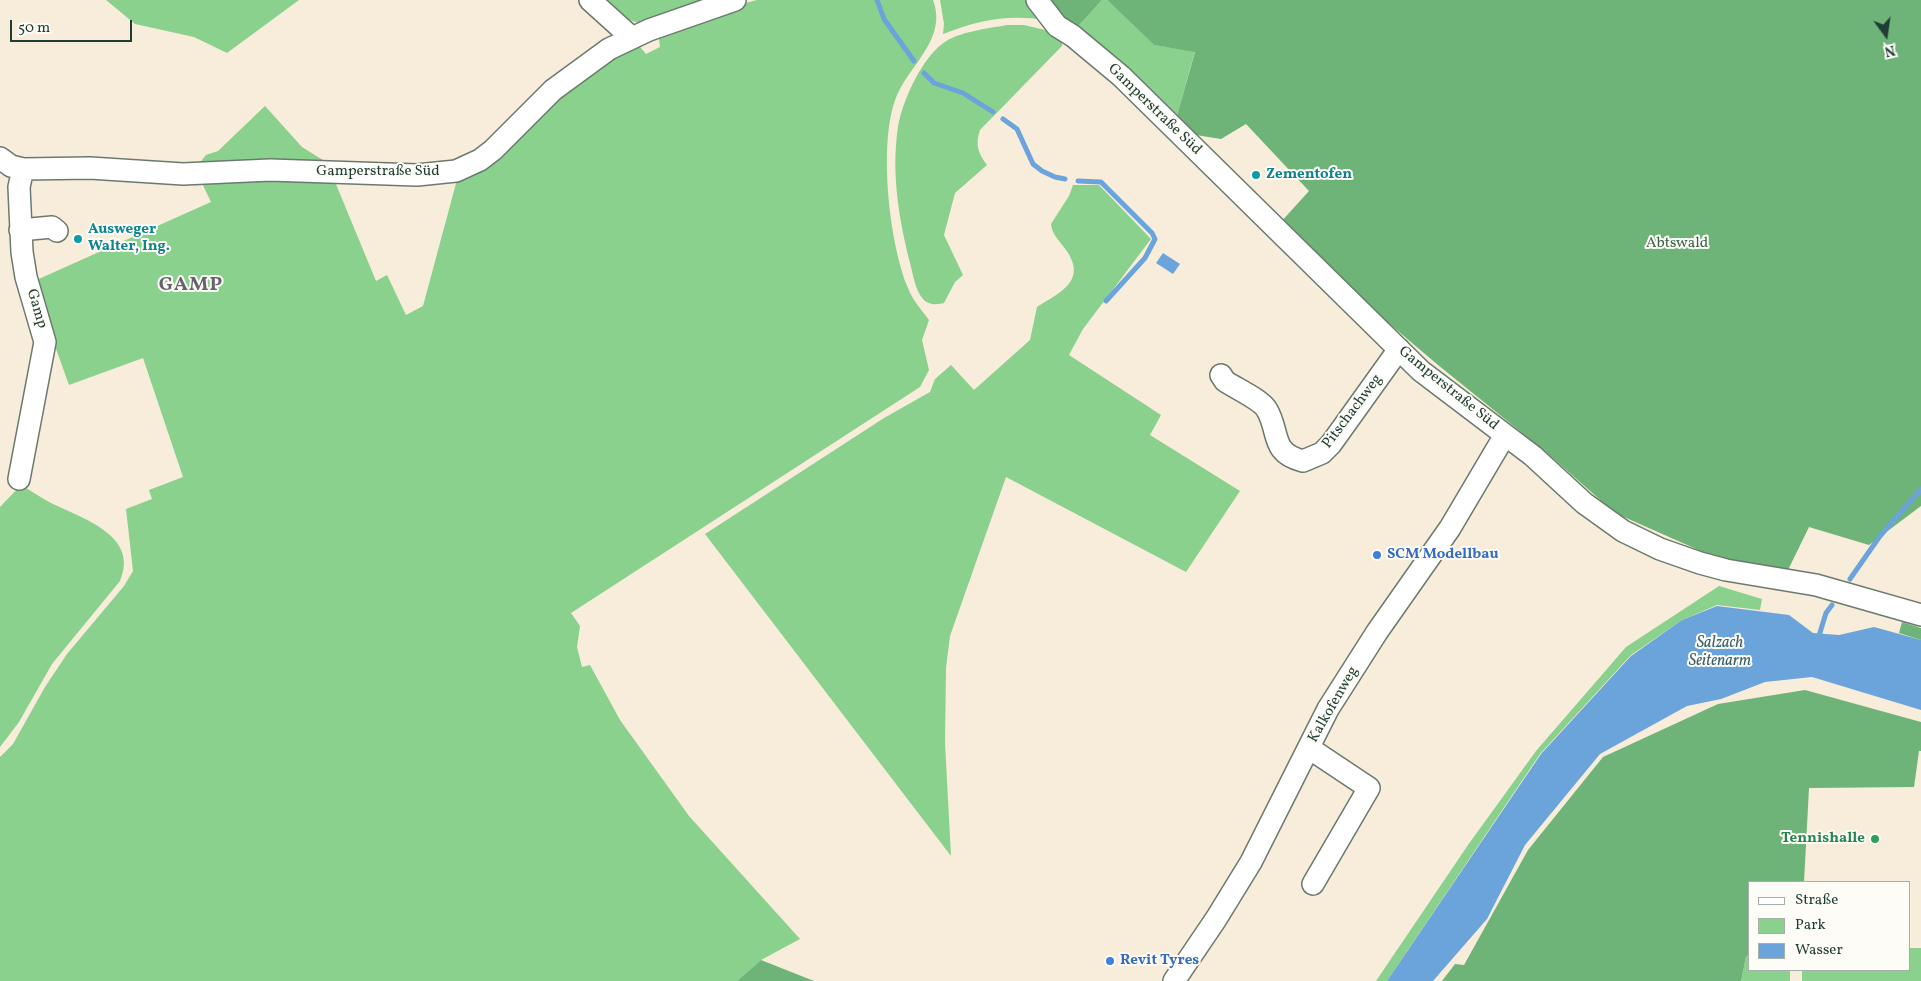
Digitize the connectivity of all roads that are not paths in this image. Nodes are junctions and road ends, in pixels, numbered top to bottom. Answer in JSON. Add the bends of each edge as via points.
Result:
{"nodes":[{"id":1,"x":590,"y":0,"type":"edge"},
{"id":2,"x":736,"y":0,"type":"edge"},
{"id":3,"x":1037,"y":0,"type":"edge"},
{"id":4,"x":631,"y":37,"type":"junction"},
{"id":5,"x":0,"y":158,"type":"edge"},
{"id":6,"x":23,"y":169,"type":"junction"},
{"id":7,"x":20,"y":230,"type":"junction"},
{"id":8,"x":57,"y":232,"type":"dead end"},
{"id":9,"x":1399,"y":350,"type":"junction"},
{"id":10,"x":1221,"y":375,"type":"dead end"},
{"id":11,"x":1505,"y":435,"type":"junction"},
{"id":12,"x":19,"y":479,"type":"dead end"},
{"id":13,"x":1921,"y":615,"type":"edge"},
{"id":14,"x":1309,"y":748,"type":"junction"},
{"id":15,"x":1313,"y":884,"type":"dead end"},
{"id":16,"x":1174,"y":981,"type":"edge"}],
"edges":[{"from":1,"to":4,"type":"street"},
{"from":2,"to":4,"type":"street","name":"Gamperstraße Süd"},
{"from":3,"to":9,"type":"street","name":"Gamperstraße Süd","via":[[1057,26],[1121,76]]},
{"from":4,"to":6,"type":"street","name":"Gamperstraße Süd","via":[[553,90],[480,160],[456,171],[417,175],[270,170],[183,174],[90,168]]},
{"from":5,"to":6,"type":"street","name":"Gamperstraße Süd"},
{"from":6,"to":7,"type":"street","name":"Gamp","via":[[19,187]]},
{"from":7,"to":8,"type":"street","via":[[45,226]]},
{"from":7,"to":12,"type":"street","name":"Gamp","via":[[26,277],[45,342]]},
{"from":9,"to":10,"type":"street","name":"Pitschachweg","via":[[1331,444],[1322,453],[1303,461],[1278,445],[1267,409]]},
{"from":9,"to":11,"type":"street","name":"Gamperstraße Süd","via":[[1421,371]]},
{"from":11,"to":13,"type":"street","name":"Gamperstraße Süd","via":[[1557,476],[1584,503],[1623,531],[1660,548],[1726,570],[1816,585]]},
{"from":11,"to":14,"type":"street","name":"Kalkofenweg","via":[[1450,528],[1328,709]]},
{"from":14,"to":15,"type":"street","via":[[1369,788]]},
{"from":14,"to":16,"type":"street","name":"Kalkofenweg","via":[[1251,862]]}]}
